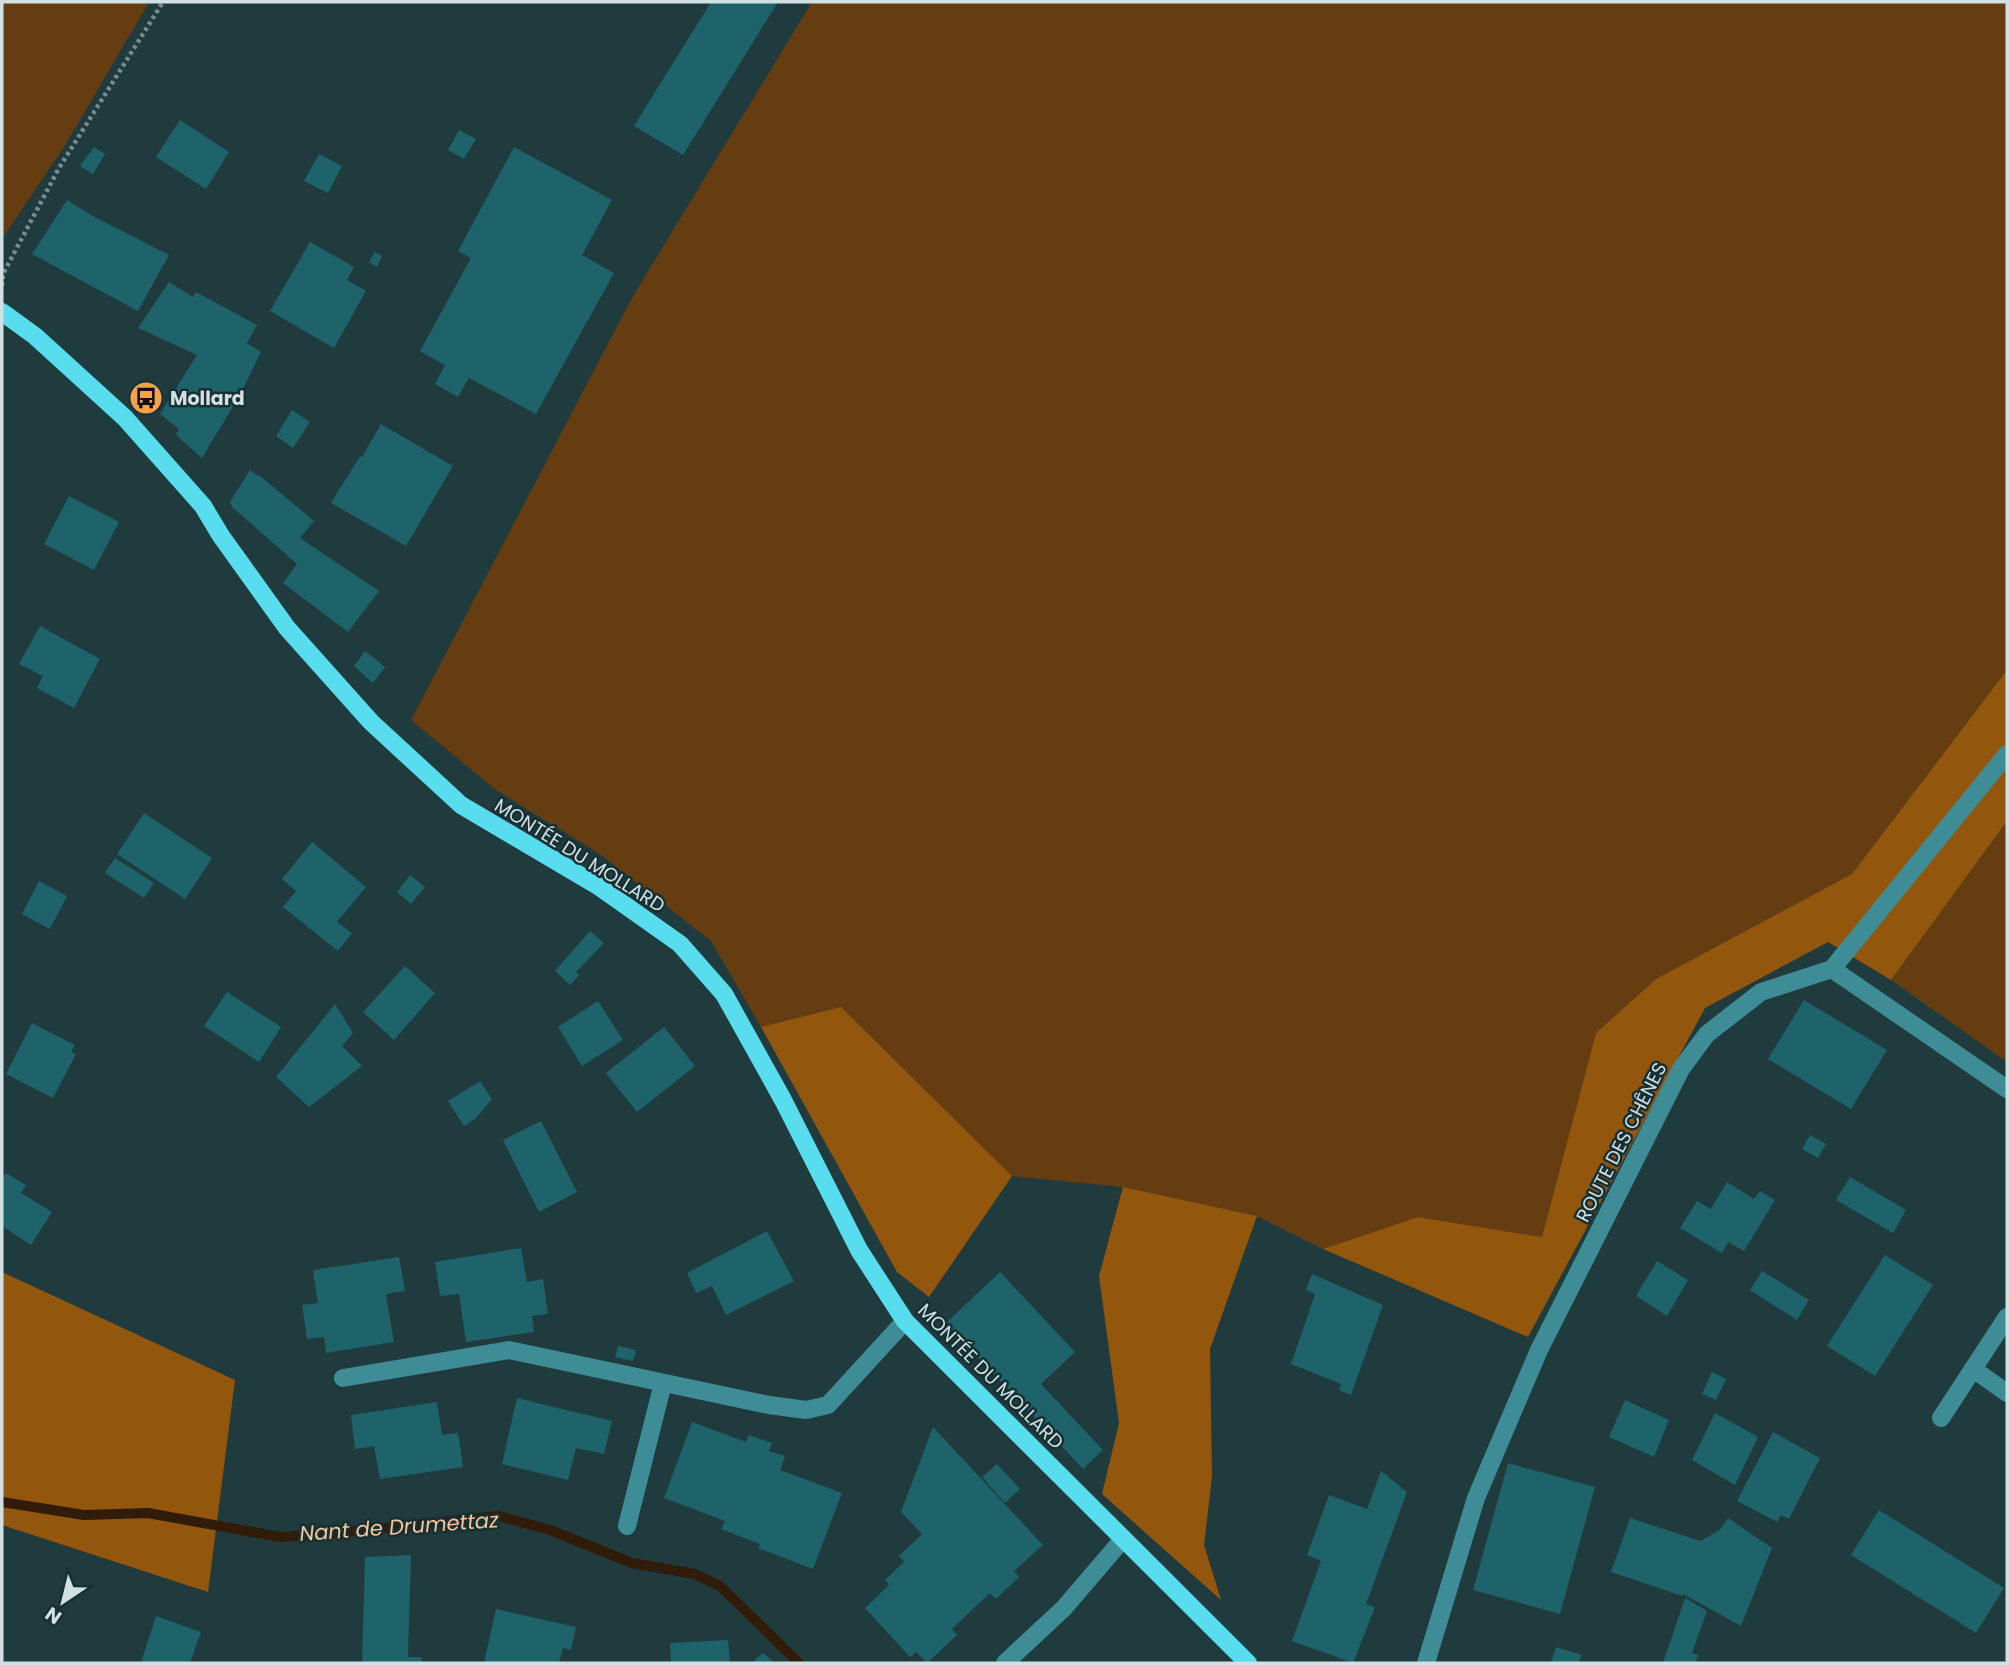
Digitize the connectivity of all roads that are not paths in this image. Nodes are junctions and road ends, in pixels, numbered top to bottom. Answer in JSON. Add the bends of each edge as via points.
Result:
{"nodes":[{"id":1,"x":2,"y":312,"type":"edge"},
{"id":2,"x":2007,"y":754,"type":"edge"},
{"id":3,"x":1832,"y":968,"type":"junction"},
{"id":4,"x":2007,"y":1089,"type":"edge"},
{"id":5,"x":2007,"y":1317,"type":"edge"},
{"id":6,"x":905,"y":1321,"type":"junction"},
{"id":7,"x":1973,"y":1369,"type":"junction"},
{"id":8,"x":343,"y":1378,"type":"dead end"},
{"id":9,"x":663,"y":1383,"type":"junction"},
{"id":10,"x":2007,"y":1393,"type":"edge"},
{"id":11,"x":1941,"y":1418,"type":"dead end"},
{"id":12,"x":627,"y":1525,"type":"dead end"},
{"id":13,"x":1124,"y":1539,"type":"junction"},
{"id":14,"x":1005,"y":1663,"type":"edge"},
{"id":15,"x":1248,"y":1663,"type":"edge"},
{"id":16,"x":1426,"y":1663,"type":"edge"}],
"edges":[{"from":1,"to":6,"type":"main road","name":"MONTÉE DU MOLLARD","via":[[125,418],[203,506],[286,628],[371,722],[461,805],[598,886],[689,954],[724,994],[859,1250]]},
{"from":2,"to":3,"type":"street"},
{"from":3,"to":4,"type":"street"},
{"from":3,"to":16,"type":"street","name":"ROUTE DES CHÊNES","via":[[1761,992],[1707,1034],[1681,1069],[1539,1350],[1476,1498]]},
{"from":5,"to":7,"type":"street"},
{"from":6,"to":9,"type":"street","via":[[828,1405],[806,1410]]},
{"from":6,"to":13,"type":"main road","name":"MONTÉE DU MOLLARD"},
{"from":7,"to":10,"type":"street"},
{"from":7,"to":11,"type":"street"},
{"from":8,"to":9,"type":"street","via":[[509,1350]]},
{"from":9,"to":12,"type":"street"},
{"from":13,"to":14,"type":"street","via":[[1064,1608]]},
{"from":13,"to":15,"type":"main road","name":"MONTÉE DU MOLLARD"}]}
